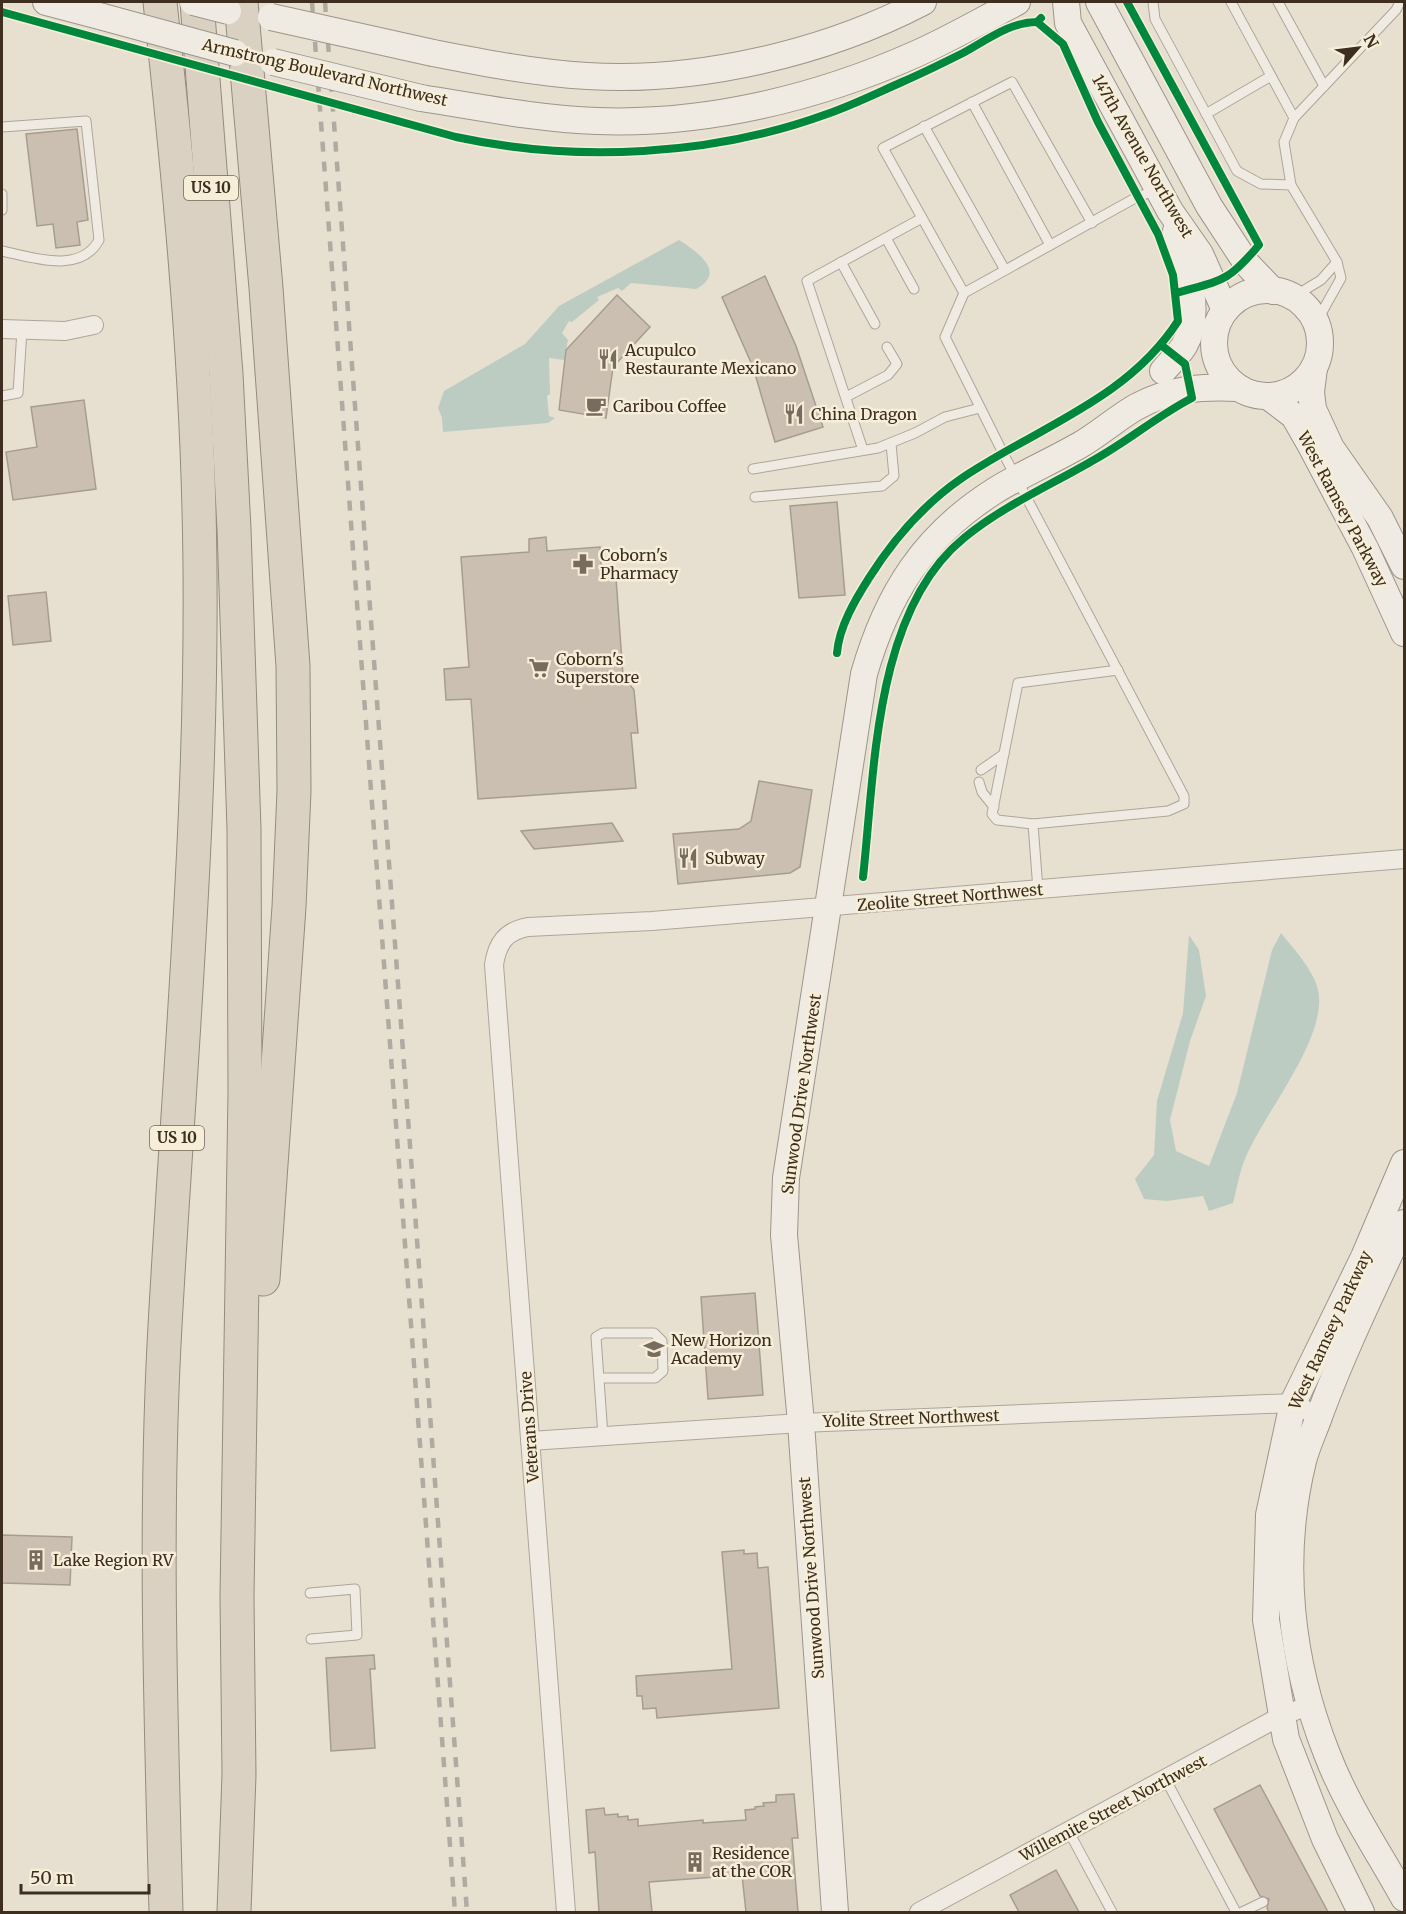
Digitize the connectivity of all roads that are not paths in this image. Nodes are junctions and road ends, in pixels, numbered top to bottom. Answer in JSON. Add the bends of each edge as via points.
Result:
{"nodes":[{"id":1,"x":46,"y":2,"type":"edge"},
{"id":2,"x":141,"y":2,"type":"edge"},
{"id":3,"x":160,"y":2,"type":"edge"},
{"id":4,"x":195,"y":2,"type":"edge"},
{"id":5,"x":923,"y":2,"type":"edge"},
{"id":6,"x":1017,"y":2,"type":"edge"},
{"id":7,"x":1066,"y":2,"type":"edge"},
{"id":8,"x":1099,"y":2,"type":"edge"},
{"id":9,"x":1153,"y":2,"type":"edge"},
{"id":10,"x":1231,"y":2,"type":"edge"},
{"id":11,"x":1278,"y":2,"type":"edge"},
{"id":12,"x":1400,"y":2,"type":"edge"},
{"id":13,"x":246,"y":11,"type":"edge"},
{"id":14,"x":252,"y":57,"type":"junction"},
{"id":15,"x":1272,"y":76,"type":"junction"},
{"id":16,"x":1324,"y":86,"type":"junction"},
{"id":17,"x":972,"y":102,"type":"junction"},
{"id":18,"x":1206,"y":114,"type":"junction"},
{"id":19,"x":1294,"y":118,"type":"junction"},
{"id":20,"x":924,"y":126,"type":"junction"},
{"id":21,"x":2,"y":127,"type":"edge"},
{"id":22,"x":1291,"y":185,"type":"junction"},
{"id":23,"x":2,"y":194,"type":"edge"},
{"id":24,"x":1155,"y":199,"type":"junction"},
{"id":25,"x":2,"y":210,"type":"edge"},
{"id":26,"x":922,"y":218,"type":"junction"},
{"id":27,"x":1092,"y":223,"type":"junction"},
{"id":28,"x":886,"y":237,"type":"junction"},
{"id":29,"x":1050,"y":246,"type":"junction"},
{"id":30,"x":2,"y":252,"type":"edge"},
{"id":31,"x":841,"y":262,"type":"junction"},
{"id":32,"x":1337,"y":262,"type":"junction"},
{"id":33,"x":1005,"y":270,"type":"junction"},
{"id":34,"x":914,"y":289,"type":"dead end"},
{"id":35,"x":964,"y":293,"type":"junction"},
{"id":36,"x":1283,"y":294,"type":"junction"},
{"id":37,"x":1221,"y":318,"type":"junction"},
{"id":38,"x":875,"y":324,"type":"dead end"},
{"id":39,"x":94,"y":325,"type":"dead end"},
{"id":40,"x":1317,"y":328,"type":"junction"},
{"id":41,"x":2,"y":329,"type":"edge"},
{"id":42,"x":22,"y":330,"type":"junction"},
{"id":43,"x":887,"y":347,"type":"dead end"},
{"id":44,"x":1314,"y":368,"type":"junction"},
{"id":45,"x":1163,"y":371,"type":"junction"},
{"id":46,"x":1237,"y":388,"type":"junction"},
{"id":47,"x":2,"y":396,"type":"edge"},
{"id":48,"x":846,"y":397,"type":"junction"},
{"id":49,"x":1269,"y":397,"type":"junction"},
{"id":50,"x":1136,"y":407,"type":"junction"},
{"id":51,"x":980,"y":408,"type":"junction"},
{"id":52,"x":891,"y":444,"type":"junction"},
{"id":53,"x":863,"y":450,"type":"junction"},
{"id":54,"x":753,"y":469,"type":"dead end"},
{"id":55,"x":1017,"y":478,"type":"junction"},
{"id":56,"x":755,"y":497,"type":"dead end"},
{"id":57,"x":1404,"y":566,"type":"edge"},
{"id":58,"x":1404,"y":633,"type":"edge"},
{"id":59,"x":1118,"y":670,"type":"junction"},
{"id":60,"x":1004,"y":753,"type":"junction"},
{"id":61,"x":981,"y":770,"type":"dead end"},
{"id":62,"x":979,"y":782,"type":"dead end"},
{"id":63,"x":994,"y":807,"type":"junction"},
{"id":64,"x":1033,"y":824,"type":"junction"},
{"id":65,"x":1404,"y":859,"type":"edge"},
{"id":66,"x":192,"y":870,"type":"junction"},
{"id":67,"x":1038,"y":890,"type":"junction"},
{"id":68,"x":830,"y":906,"type":"junction"},
{"id":69,"x":500,"y":943,"type":"joint"},
{"id":70,"x":1404,"y":1163,"type":"edge"},
{"id":71,"x":1404,"y":1223,"type":"edge"},
{"id":72,"x":599,"y":1378,"type":"junction"},
{"id":73,"x":1293,"y":1403,"type":"junction"},
{"id":74,"x":1319,"y":1418,"type":"junction"},
{"id":75,"x":801,"y":1423,"type":"junction"},
{"id":76,"x":242,"y":1435,"type":"junction"},
{"id":77,"x":603,"y":1436,"type":"junction"},
{"id":78,"x":530,"y":1441,"type":"junction"},
{"id":79,"x":310,"y":1593,"type":"dead end"},
{"id":80,"x":311,"y":1639,"type":"dead end"},
{"id":81,"x":1308,"y":1706,"type":"junction"},
{"id":82,"x":1281,"y":1716,"type":"junction"},
{"id":83,"x":1166,"y":1780,"type":"junction"},
{"id":84,"x":1069,"y":1832,"type":"junction"},
{"id":85,"x":1404,"y":1898,"type":"edge"},
{"id":86,"x":1263,"y":1902,"type":"dead end"},
{"id":87,"x":166,"y":1912,"type":"edge"},
{"id":88,"x":234,"y":1912,"type":"edge"},
{"id":89,"x":566,"y":1912,"type":"edge"},
{"id":90,"x":835,"y":1912,"type":"edge"},
{"id":91,"x":919,"y":1912,"type":"edge"},
{"id":92,"x":1112,"y":1912,"type":"edge"},
{"id":93,"x":1236,"y":1912,"type":"edge"},
{"id":94,"x":1242,"y":1912,"type":"edge"},
{"id":95,"x":1361,"y":1912,"type":"edge"}],
"edges":[{"from":1,"to":14,"type":"street","name":"Armstrong Boulevard Northwest","bridge":true},
{"from":2,"to":66,"type":"highway","via":[[168,229],[183,460]]},
{"from":3,"to":66,"type":"highway","number":"US 10","via":[[194,363],[200,512],[198,745]]},
{"from":4,"to":13,"type":"street","bridge":true},
{"from":4,"to":76,"type":"highway","number":"US 10","via":[[226,374],[242,716],[246,950]]},
{"from":5,"to":13,"type":"street","bridge":true,"via":[[853,34],[745,63],[674,73],[589,76],[500,66]]},
{"from":6,"to":14,"type":"street","name":"Armstrong Boulevard Northwest","bridge":true,"via":[[917,54],[860,76],[805,94],[675,119],[561,119],[421,98]]},
{"from":7,"to":24,"type":"street","name":"147th Avenue Northwest","via":[[1068,23]]},
{"from":8,"to":36,"type":"street","name":"147th Avenue Northwest","via":[[1209,206],[1247,264]]},
{"from":9,"to":18,"type":"lane","via":[[1155,19]]},
{"from":10,"to":15,"type":"lane"},
{"from":11,"to":16,"type":"lane"},
{"from":12,"to":16,"type":"lane"},
{"from":13,"to":14,"type":"highway"},
{"from":14,"to":76,"type":"highway","via":[[290,620],[294,791],[282,1035],[265,1260]]},
{"from":15,"to":18,"type":"lane"},
{"from":15,"to":19,"type":"lane"},
{"from":16,"to":19,"type":"lane"},
{"from":17,"to":20,"type":"lane"},
{"from":17,"to":27,"type":"lane","via":[[1012,82]]},
{"from":17,"to":29,"type":"lane"},
{"from":18,"to":22,"type":"lane","via":[[1237,171],[1261,184]]},
{"from":19,"to":22,"type":"lane","via":[[1284,142]]},
{"from":20,"to":26,"type":"lane","via":[[883,148]]},
{"from":20,"to":33,"type":"lane"},
{"from":21,"to":30,"type":"lane","via":[[86,121],[99,240],[87,253],[68,260],[47,261]]},
{"from":22,"to":32,"type":"lane"},
{"from":23,"to":25,"type":"lane"},
{"from":24,"to":27,"type":"lane"},
{"from":24,"to":37,"type":"street","name":"147th Avenue Northwest","via":[[1200,254]]},
{"from":24,"to":45,"type":"street","via":[[1184,258],[1191,294],[1191,317],[1184,345]]},
{"from":26,"to":28,"type":"lane"},
{"from":26,"to":35,"type":"lane"},
{"from":27,"to":29,"type":"lane"},
{"from":28,"to":31,"type":"lane"},
{"from":28,"to":34,"type":"lane"},
{"from":29,"to":33,"type":"lane"},
{"from":31,"to":38,"type":"lane"},
{"from":31,"to":48,"type":"lane","via":[[807,281]]},
{"from":32,"to":36,"type":"lane","via":[[1321,280]]},
{"from":32,"to":40,"type":"lane","via":[[1341,278]]},
{"from":33,"to":35,"type":"lane"},
{"from":35,"to":51,"type":"lane","via":[[945,337]]},
{"from":36,"to":37,"type":"street","via":[[1255,291],[1239,298]]},
{"from":36,"to":40,"type":"street","via":[[1308,310]]},
{"from":37,"to":45,"type":"street"},
{"from":37,"to":46,"type":"street","via":[[1214,344],[1216,361]]},
{"from":39,"to":42,"type":"street","via":[[65,331]]},
{"from":40,"to":44,"type":"street","via":[[1319,348]]},
{"from":41,"to":42,"type":"street"},
{"from":42,"to":47,"type":"lane","via":[[18,393]]},
{"from":43,"to":48,"type":"lane","via":[[897,364],[888,375]]},
{"from":44,"to":49,"type":"street","via":[[1290,391]]},
{"from":44,"to":57,"type":"street","name":"West Ramsey Parkway","via":[[1313,408],[1331,448],[1380,518]]},
{"from":45,"to":50,"type":"street"},
{"from":46,"to":49,"type":"street"},
{"from":46,"to":50,"type":"street","via":[[1189,388]]},
{"from":48,"to":53,"type":"lane"},
{"from":49,"to":58,"type":"street","name":"West Ramsey Parkway","via":[[1294,416],[1365,548]]},
{"from":50,"to":55,"type":"street","name":"Sunwood Drive Northwest","via":[[1102,432]]},
{"from":51,"to":52,"type":"lane","via":[[945,417]]},
{"from":51,"to":55,"type":"lane"},
{"from":52,"to":53,"type":"lane"},
{"from":52,"to":56,"type":"lane","via":[[894,476],[882,486]]},
{"from":53,"to":54,"type":"lane"},
{"from":55,"to":59,"type":"lane"},
{"from":55,"to":68,"type":"street","name":"Sunwood Drive Northwest","via":[[943,531],[915,561],[880,622],[860,694]]},
{"from":59,"to":60,"type":"lane","via":[[1018,683]]},
{"from":59,"to":64,"type":"lane","via":[[1185,804],[1168,811]]},
{"from":60,"to":61,"type":"lane"},
{"from":60,"to":63,"type":"lane"},
{"from":62,"to":63,"type":"lane"},
{"from":63,"to":64,"type":"lane","via":[[992,814],[997,820]]},
{"from":64,"to":67,"type":"lane"},
{"from":65,"to":67,"type":"street","name":"Zeolite Street Northwest"},
{"from":66,"to":87,"type":"highway","number":"US 10","via":[[164,1330],[158,1588]]},
{"from":67,"to":68,"type":"street","name":"Zeolite Street Northwest"},
{"from":68,"to":69,"type":"street","name":"Zeolite Street Northwest","via":[[528,927],[510,932]]},
{"from":68,"to":75,"type":"street","name":"Sunwood Drive Northwest","via":[[786,1178],[784,1235]]},
{"from":69,"to":78,"type":"street","name":"Veterans Drive","via":[[494,965]]},
{"from":70,"to":73,"type":"street","name":"West Ramsey Parkway","via":[[1364,1257]]},
{"from":71,"to":74,"type":"street","name":"West Ramsey Parkway","via":[[1334,1376]]},
{"from":72,"to":72,"type":"lane","via":[[655,1378],[663,1371],[662,1341],[654,1333],[603,1333],[596,1337]]},
{"from":72,"to":77,"type":"lane"},
{"from":73,"to":74,"type":"street"},
{"from":73,"to":75,"type":"street","name":"Yolite Street Northwest"},
{"from":73,"to":82,"type":"street","name":"West Ramsey Parkway","via":[[1269,1515],[1266,1620]]},
{"from":74,"to":81,"type":"street","name":"West Ramsey Parkway","via":[[1303,1461],[1291,1540],[1295,1648]]},
{"from":75,"to":77,"type":"street","name":"Yolite Street Northwest"},
{"from":75,"to":90,"type":"street","name":"Sunwood Drive Northwest"},
{"from":76,"to":88,"type":"highway","number":"US 10"},
{"from":77,"to":78,"type":"street","name":"Yolite Street Northwest"},
{"from":78,"to":89,"type":"street","name":"Veterans Drive"},
{"from":79,"to":80,"type":"lane","via":[[355,1589],[357,1635]]},
{"from":81,"to":82,"type":"street","name":"Willemite Street Northwest"},
{"from":81,"to":85,"type":"street","name":"West Ramsey Parkway","via":[[1343,1788]]},
{"from":82,"to":83,"type":"street","name":"Willemite Street Northwest"},
{"from":82,"to":95,"type":"street","name":"West Ramsey Parkway","via":[[1286,1739],[1325,1839]]},
{"from":83,"to":84,"type":"street","name":"Willemite Street Northwest"},
{"from":83,"to":93,"type":"lane"},
{"from":84,"to":91,"type":"street","name":"Willemite Street Northwest"},
{"from":84,"to":92,"type":"lane"},
{"from":86,"to":94,"type":"lane"}]}
